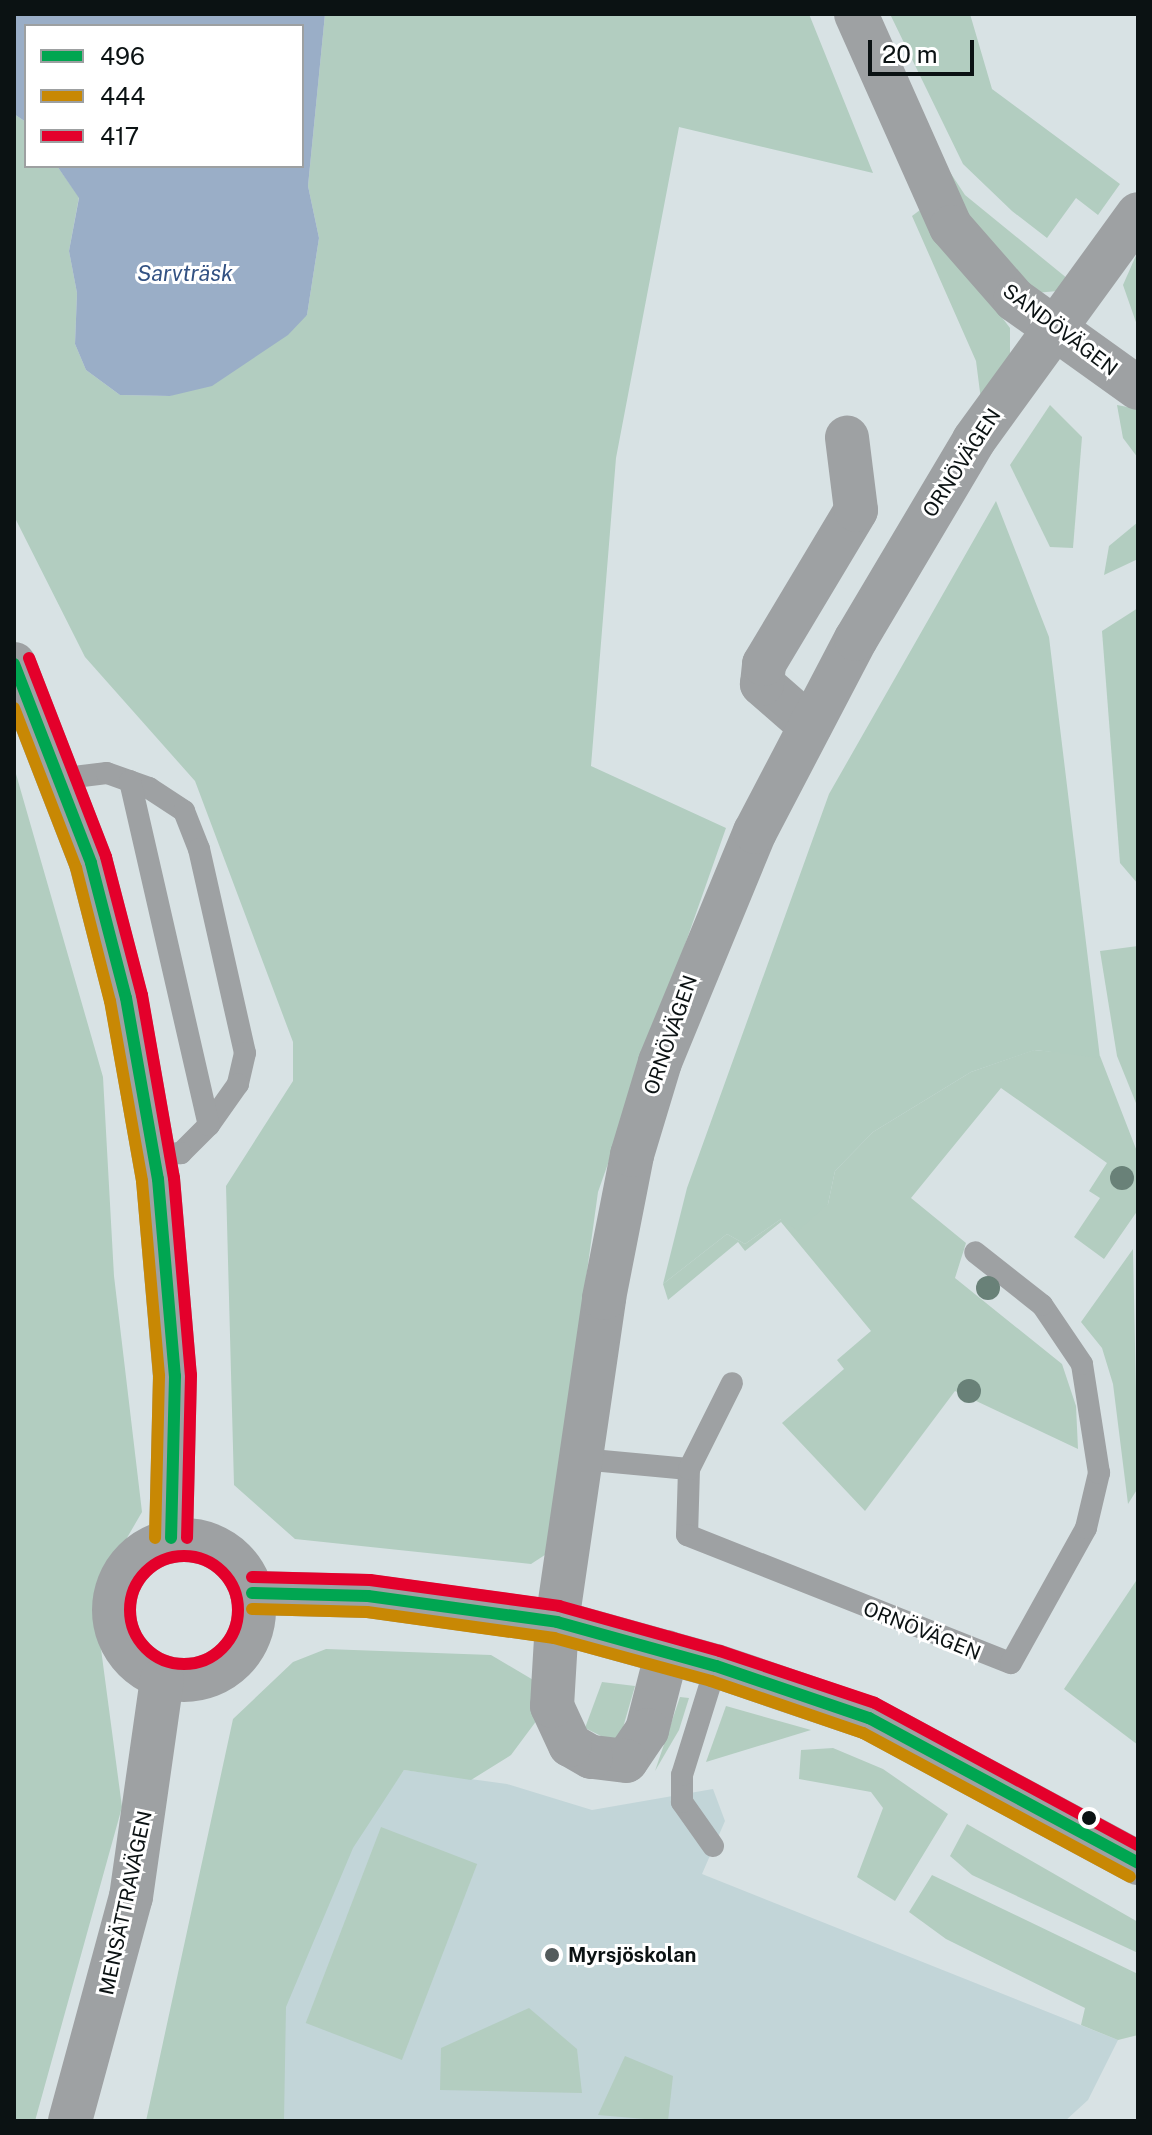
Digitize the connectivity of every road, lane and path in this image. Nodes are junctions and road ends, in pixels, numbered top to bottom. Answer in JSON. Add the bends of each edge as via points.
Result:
{"nodes":[{"id":1,"x":856,"y":14,"type":"edge"},
{"id":2,"x":1138,"y":214,"type":"edge"},
{"id":3,"x":1054,"y":330,"type":"junction"},
{"id":4,"x":1138,"y":388,"type":"edge"},
{"id":5,"x":847,"y":438,"type":"dead end"},
{"id":6,"x":14,"y":664,"type":"edge"},
{"id":7,"x":810,"y":726,"type":"junction"},
{"id":8,"x":58,"y":779,"type":"junction"},
{"id":9,"x":130,"y":781,"type":"junction"},
{"id":10,"x":209,"y":1125,"type":"junction"},
{"id":11,"x":154,"y":1155,"type":"junction"},
{"id":12,"x":975,"y":1252,"type":"dead end"},
{"id":13,"x":732,"y":1383,"type":"dead end"},
{"id":14,"x":581,"y":1459,"type":"junction"},
{"id":15,"x":689,"y":1469,"type":"junction"},
{"id":16,"x":171,"y":1538,"type":"junction"},
{"id":17,"x":252,"y":1593,"type":"junction"},
{"id":18,"x":557,"y":1622,"type":"junction"},
{"id":19,"x":667,"y":1652,"type":"junction"},
{"id":20,"x":716,"y":1666,"type":"junction"},
{"id":21,"x":162,"y":1680,"type":"junction"},
{"id":22,"x":713,"y":1846,"type":"dead end"},
{"id":23,"x":1138,"y":1863,"type":"edge"},
{"id":24,"x":70,"y":2121,"type":"edge"}],
"edges":[{"from":1,"to":3,"type":"street","name":"SANDÖVÄGEN","via":[[951,227],[990,277]]},
{"from":2,"to":3,"type":"street","name":"ORNÖVÄGEN"},
{"from":3,"to":4,"type":"street","name":"SANDÖVÄGEN"},
{"from":3,"to":7,"type":"street","name":"ORNÖVÄGEN","via":[[974,440]]},
{"from":5,"to":7,"type":"street","via":[[856,510],[763,674],[768,691]]},
{"from":6,"to":8,"type":"street"},
{"from":7,"to":14,"type":"street","name":"ORNÖVÄGEN","via":[[722,905],[660,1062],[629,1169]]},
{"from":8,"to":9,"type":"lane","via":[[107,773]]},
{"from":8,"to":11,"type":"street","via":[[91,863],[126,998]]},
{"from":9,"to":10,"type":"lane"},
{"from":9,"to":10,"type":"lane","via":[[184,811],[213,904],[245,1053],[238,1084]]},
{"from":10,"to":11,"type":"lane","via":[[181,1153]]},
{"from":11,"to":16,"type":"street","via":[[175,1376]]},
{"from":12,"to":15,"type":"lane","name":"ORNÖVÄGEN","via":[[1042,1305],[1082,1364],[1099,1473],[1086,1528],[1011,1663],[687,1535]]},
{"from":13,"to":15,"type":"lane"},
{"from":14,"to":15,"type":"lane"},
{"from":14,"to":18,"type":"street","name":"ORNÖVÄGEN"},
{"from":16,"to":17,"type":"street","via":[[198,1539],[230,1554]]},
{"from":16,"to":21,"type":"street","via":[[134,1561],[116,1602],[127,1653]]},
{"from":17,"to":18,"type":"street","via":[[368,1596]]},
{"from":17,"to":21,"type":"street","via":[[247,1633],[224,1667],[190,1683]]},
{"from":18,"to":19,"type":"street"},
{"from":18,"to":19,"type":"street","name":"ORNÖVÄGEN","via":[[552,1706],[570,1745],[591,1757],[626,1761],[636,1749]]},
{"from":19,"to":20,"type":"street"},
{"from":20,"to":22,"type":"lane","via":[[686,1756],[682,1802]]},
{"from":20,"to":23,"type":"street","via":[[869,1718]]},
{"from":21,"to":24,"type":"street","name":"MENSÄTTRAVÄGEN","via":[[131,1897]]}]}
